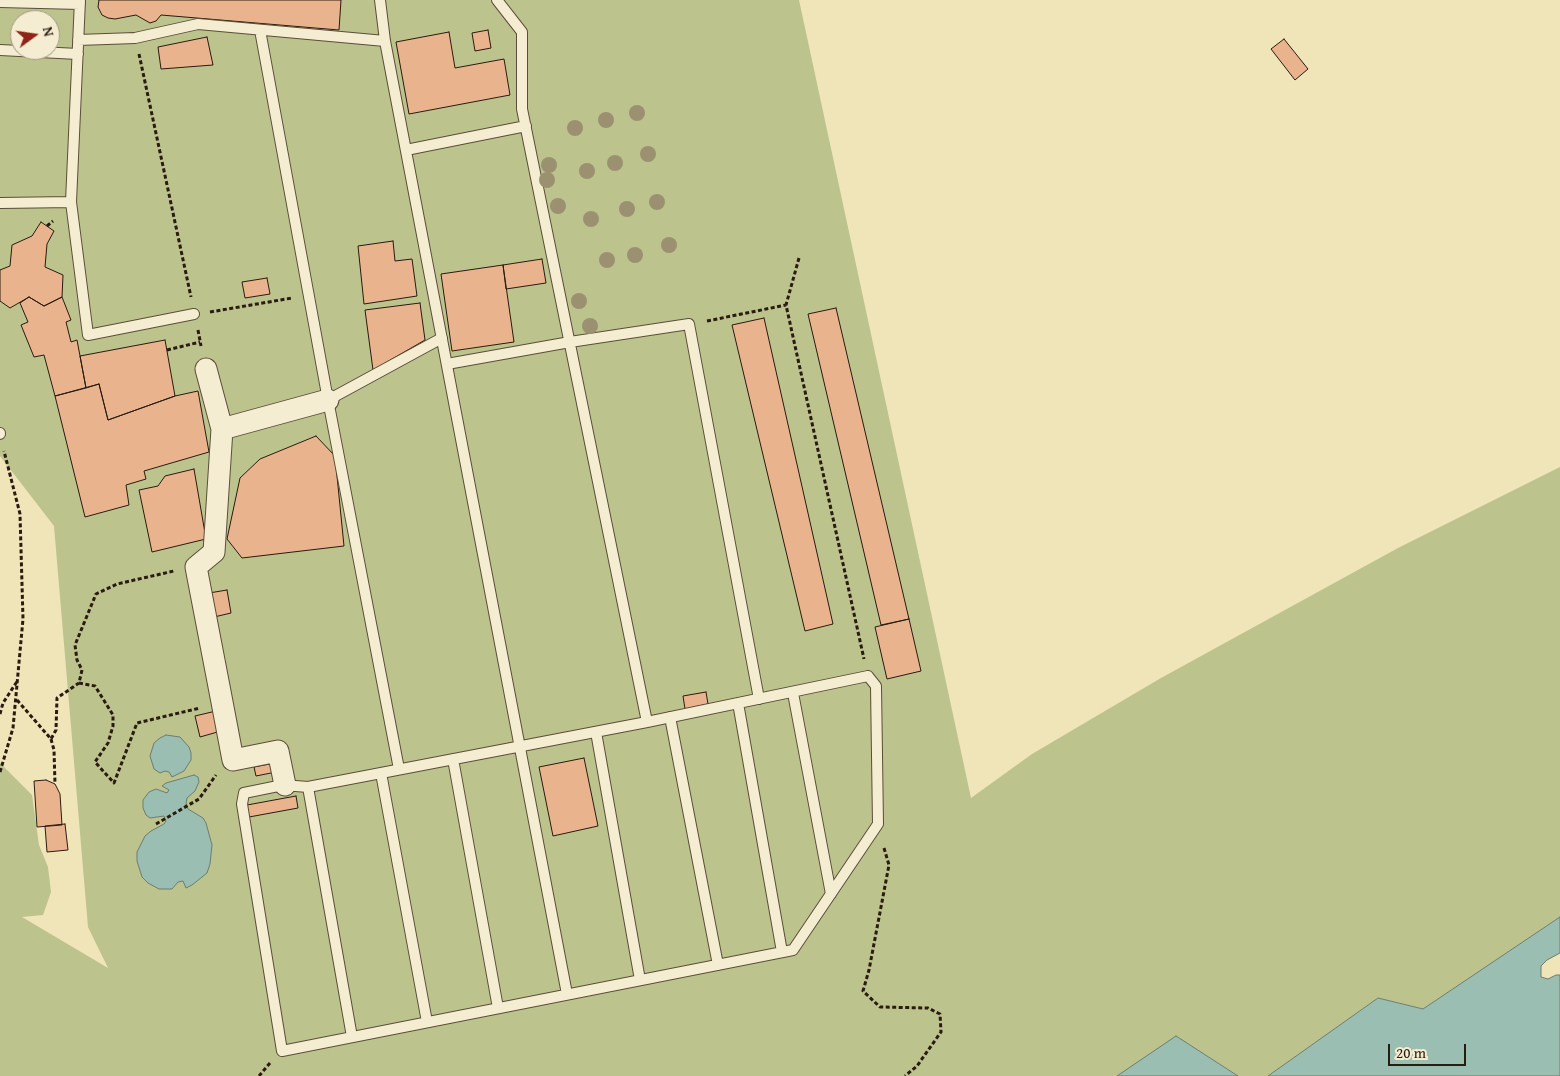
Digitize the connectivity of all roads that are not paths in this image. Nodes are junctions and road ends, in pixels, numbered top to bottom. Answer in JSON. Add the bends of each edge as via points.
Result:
{"nodes":[{"id":1,"x":380,"y":0,"type":"edge"},
{"id":2,"x":497,"y":0,"type":"edge"},
{"id":3,"x":0,"y":2,"type":"edge"},
{"id":4,"x":80,"y":2,"type":"edge"},
{"id":5,"x":260,"y":30,"type":"junction"},
{"id":6,"x":78,"y":40,"type":"junction"},
{"id":7,"x":385,"y":40,"type":"junction"},
{"id":8,"x":0,"y":50,"type":"edge"},
{"id":9,"x":78,"y":54,"type":"junction"},
{"id":10,"x":526,"y":126,"type":"junction"},
{"id":11,"x":406,"y":150,"type":"junction"},
{"id":12,"x":71,"y":202,"type":"junction"},
{"id":13,"x":0,"y":203,"type":"edge"},
{"id":14,"x":194,"y":314,"type":"road end"},
{"id":15,"x":442,"y":338,"type":"junction"},
{"id":16,"x":570,"y":342,"type":"junction"},
{"id":17,"x":447,"y":364,"type":"junction"},
{"id":18,"x":206,"y":369,"type":"road end"},
{"id":19,"x":328,"y":400,"type":"junction"},
{"id":20,"x":222,"y":429,"type":"junction"},
{"id":21,"x":793,"y":693,"type":"junction"},
{"id":22,"x":759,"y":699,"type":"junction"},
{"id":23,"x":738,"y":703,"type":"junction"},
{"id":24,"x":670,"y":717,"type":"junction"},
{"id":25,"x":647,"y":722,"type":"junction"},
{"id":26,"x":596,"y":732,"type":"junction"},
{"id":27,"x":520,"y":746,"type":"junction"},
{"id":28,"x":453,"y":759,"type":"junction"},
{"id":29,"x":399,"y":769,"type":"junction"},
{"id":30,"x":381,"y":773,"type":"junction"},
{"id":31,"x":285,"y":785,"type":"junction"},
{"id":32,"x":308,"y":787,"type":"junction"},
{"id":33,"x":831,"y":894,"type":"junction"},
{"id":34,"x":782,"y":952,"type":"junction"},
{"id":35,"x":718,"y":965,"type":"junction"},
{"id":36,"x":640,"y":980,"type":"junction"},
{"id":37,"x":567,"y":994,"type":"junction"},
{"id":38,"x":498,"y":1008,"type":"junction"},
{"id":39,"x":427,"y":1022,"type":"junction"},
{"id":40,"x":352,"y":1037,"type":"junction"}],
"edges":[{"from":1,"to":7,"type":"lane"},
{"from":2,"to":10,"type":"lane","via":[[522,32],[522,109]]},
{"from":3,"to":4,"type":"lane"},
{"from":4,"to":6,"type":"lane"},
{"from":5,"to":6,"type":"lane","via":[[198,24],[135,38]]},
{"from":5,"to":7,"type":"lane"},
{"from":5,"to":19,"type":"lane"},
{"from":6,"to":9,"type":"lane"},
{"from":7,"to":11,"type":"lane"},
{"from":8,"to":9,"type":"lane"},
{"from":9,"to":12,"type":"lane"},
{"from":10,"to":11,"type":"lane"},
{"from":10,"to":16,"type":"lane"},
{"from":11,"to":15,"type":"lane"},
{"from":12,"to":13,"type":"lane"},
{"from":12,"to":14,"type":"lane","via":[[88,335]]},
{"from":15,"to":17,"type":"lane"},
{"from":15,"to":19,"type":"lane"},
{"from":16,"to":17,"type":"lane"},
{"from":16,"to":22,"type":"lane","via":[[689,324]]},
{"from":16,"to":25,"type":"lane"},
{"from":17,"to":27,"type":"lane"},
{"from":18,"to":20,"type":"street"},
{"from":19,"to":20,"type":"street"},
{"from":19,"to":29,"type":"lane"},
{"from":20,"to":31,"type":"street","via":[[214,552],[196,566],[233,760],[278,751]]},
{"from":21,"to":22,"type":"lane"},
{"from":21,"to":33,"type":"lane"},
{"from":21,"to":33,"type":"lane","via":[[868,676],[876,686],[878,824]]},
{"from":22,"to":23,"type":"lane"},
{"from":23,"to":24,"type":"lane"},
{"from":23,"to":34,"type":"lane"},
{"from":24,"to":25,"type":"lane"},
{"from":24,"to":35,"type":"lane"},
{"from":25,"to":26,"type":"lane"},
{"from":26,"to":27,"type":"lane"},
{"from":26,"to":36,"type":"lane"},
{"from":27,"to":28,"type":"lane"},
{"from":27,"to":37,"type":"lane"},
{"from":28,"to":29,"type":"lane"},
{"from":28,"to":38,"type":"lane"},
{"from":29,"to":30,"type":"lane"},
{"from":30,"to":32,"type":"lane"},
{"from":30,"to":39,"type":"lane"},
{"from":31,"to":32,"type":"lane"},
{"from":31,"to":40,"type":"lane","via":[[244,794],[242,804],[282,1050]]},
{"from":32,"to":40,"type":"lane"},
{"from":33,"to":34,"type":"lane","via":[[793,950]]},
{"from":34,"to":35,"type":"lane"},
{"from":35,"to":36,"type":"lane"},
{"from":36,"to":37,"type":"lane"},
{"from":37,"to":38,"type":"lane"},
{"from":38,"to":39,"type":"lane"},
{"from":39,"to":40,"type":"lane"}]}
